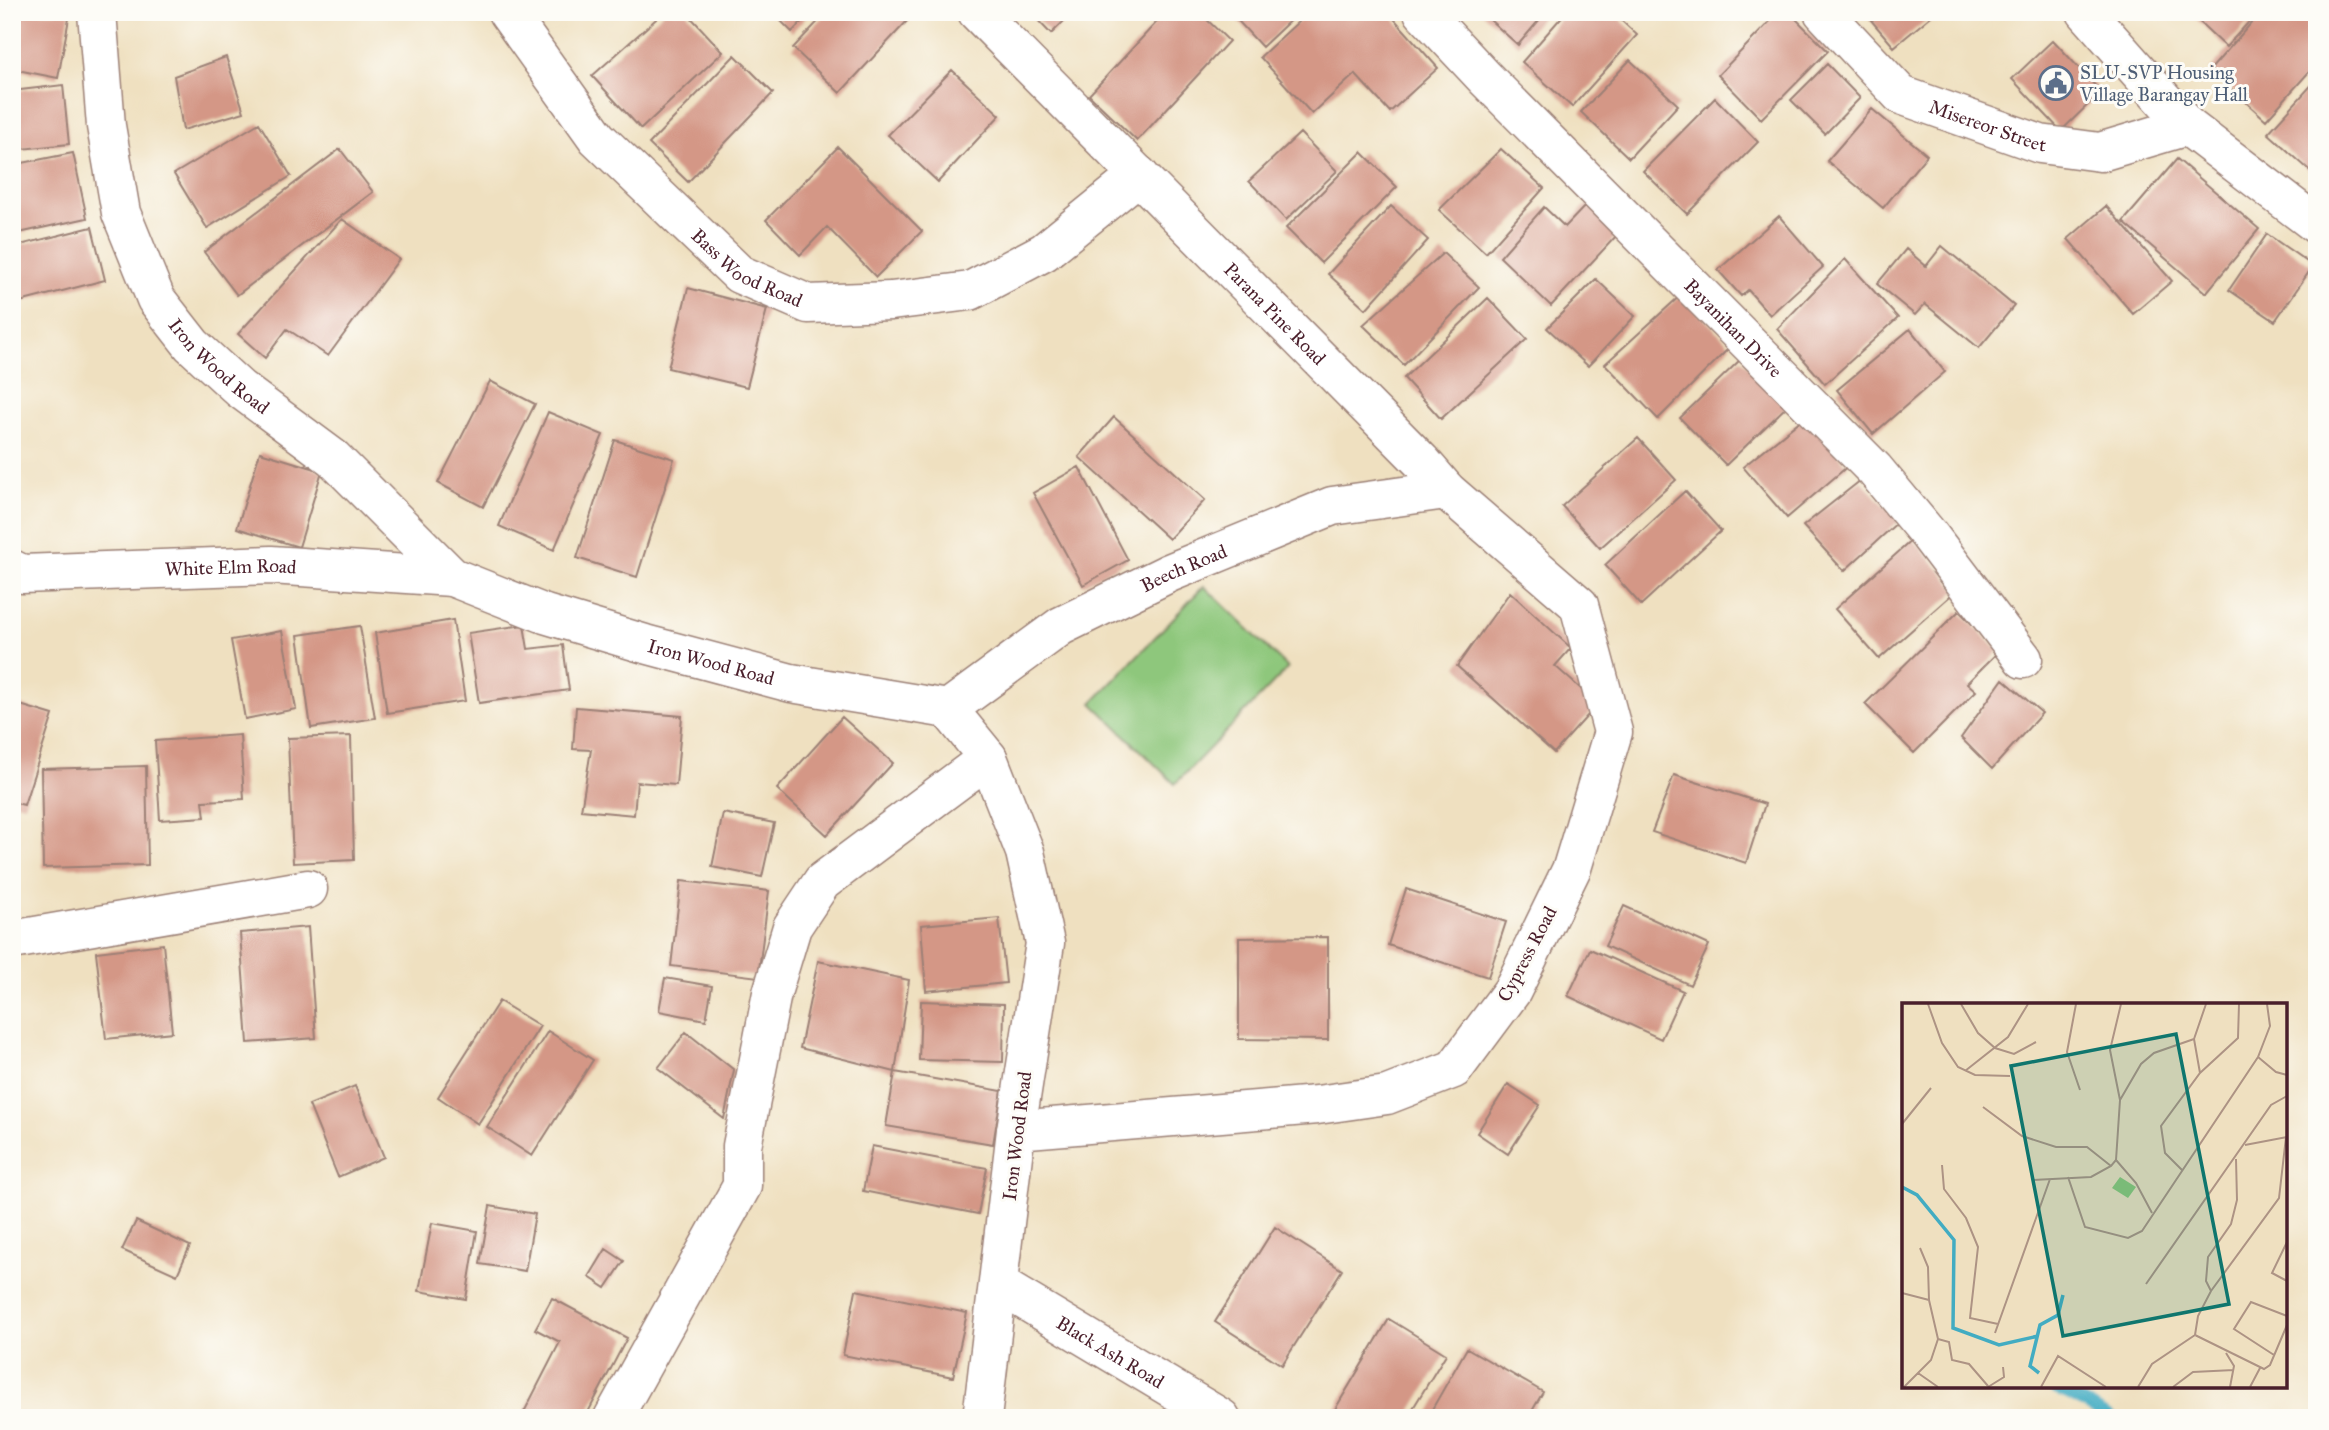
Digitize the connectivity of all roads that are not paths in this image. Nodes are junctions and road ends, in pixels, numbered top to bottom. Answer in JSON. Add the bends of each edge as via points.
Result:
{"nodes":[{"id":1,"x":97,"y":12,"type":"edge"},
{"id":2,"x":507,"y":12,"type":"edge"},
{"id":3,"x":977,"y":12,"type":"edge"},
{"id":4,"x":1423,"y":12,"type":"edge"},
{"id":5,"x":1823,"y":12,"type":"edge"},
{"id":6,"x":2086,"y":12,"type":"edge"},
{"id":7,"x":2187,"y":126,"type":"junction"},
{"id":8,"x":1139,"y":174,"type":"junction"},
{"id":9,"x":2317,"y":225,"type":"edge"},
{"id":10,"x":1446,"y":490,"type":"junction"},
{"id":11,"x":12,"y":569,"type":"edge"},
{"id":12,"x":452,"y":577,"type":"junction"},
{"id":13,"x":1579,"y":605,"type":"joint"},
{"id":14,"x":2023,"y":659,"type":"dead end"},
{"id":15,"x":948,"y":709,"type":"junction"},
{"id":16,"x":988,"y":758,"type":"junction"},
{"id":17,"x":308,"y":889,"type":"dead end"},
{"id":18,"x":12,"y":940,"type":"edge"},
{"id":19,"x":1016,"y":1130,"type":"junction"},
{"id":20,"x":999,"y":1285,"type":"junction"},
{"id":21,"x":613,"y":1418,"type":"edge"},
{"id":22,"x":982,"y":1418,"type":"edge"},
{"id":23,"x":1221,"y":1418,"type":"edge"}],
"edges":[{"from":1,"to":12,"type":"street","name":"Iron Wood Road","via":[[106,126],[121,213],[156,299],[192,345],[240,389],[333,458]]},
{"from":2,"to":8,"type":"street","name":"Bass Wood Road","via":[[597,138],[739,274],[808,304],[891,301],[970,291],[1044,252]]},
{"from":3,"to":8,"type":"street","name":"Parana Pine Road"},
{"from":4,"to":14,"type":"street","name":"Bayanihan Drive","via":[[1875,470]]},
{"from":5,"to":7,"type":"street","name":"Misereor Street","via":[[1901,95],[2040,144],[2100,152]]},
{"from":6,"to":7,"type":"street"},
{"from":7,"to":9,"type":"street"},
{"from":8,"to":10,"type":"street","name":"Parana Pine Road"},
{"from":10,"to":13,"type":"street","name":"Parana Pine Road"},
{"from":10,"to":15,"type":"street","name":"Beech Road","via":[[1332,506],[1169,573],[1061,626]]},
{"from":11,"to":12,"type":"street","name":"White Elm Road","via":[[22,574],[271,565]]},
{"from":12,"to":15,"type":"street","name":"Iron Wood Road","via":[[545,614],[645,644],[791,682]]},
{"from":13,"to":19,"type":"street","name":"Cypress Road","via":[[1613,732],[1572,868],[1512,991],[1454,1069],[1387,1095],[1317,1105]]},
{"from":15,"to":16,"type":"street","name":"Iron Wood Road"},
{"from":16,"to":19,"type":"street","name":"Iron Wood Road","via":[[1025,852],[1045,943]]},
{"from":16,"to":21,"type":"street","via":[[822,882],[792,927],[772,993],[742,1146],[742,1186]]},
{"from":17,"to":18,"type":"street"},
{"from":19,"to":20,"type":"street","name":"Iron Wood Road"},
{"from":20,"to":22,"type":"street","name":"Iron Wood Road"},
{"from":20,"to":23,"type":"street","name":"Black Ash Road"}]}
